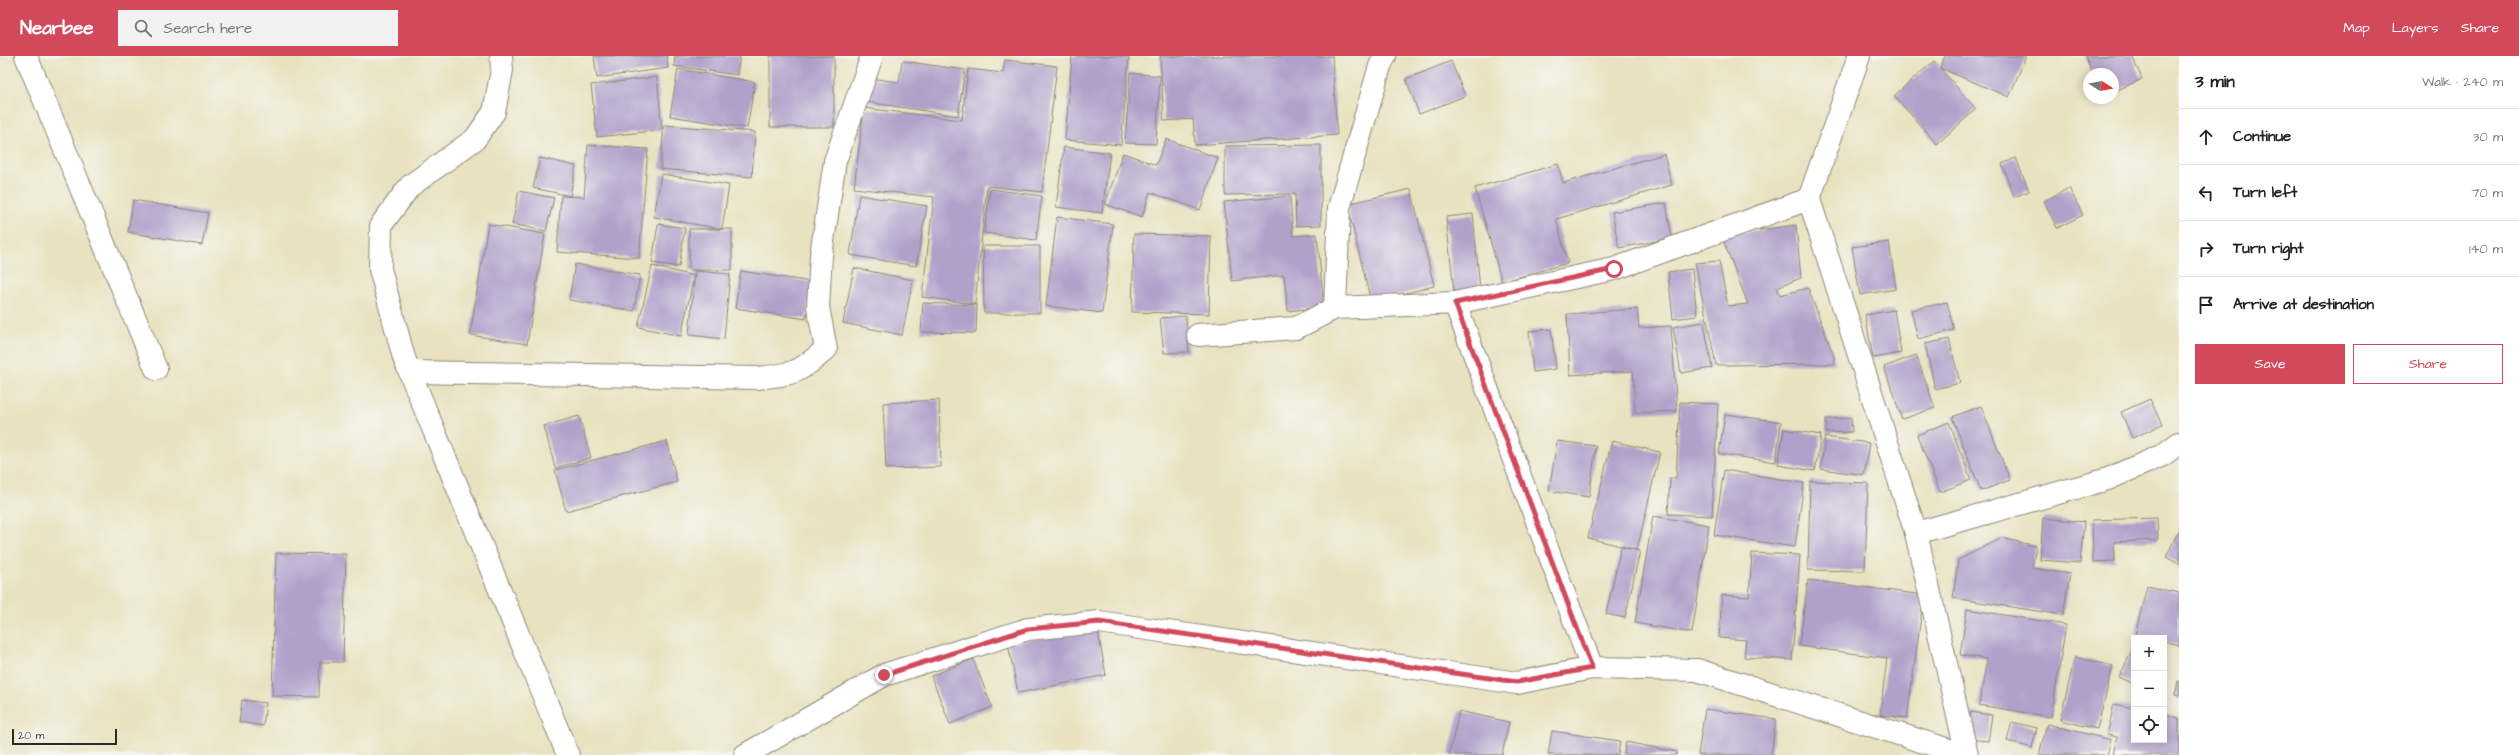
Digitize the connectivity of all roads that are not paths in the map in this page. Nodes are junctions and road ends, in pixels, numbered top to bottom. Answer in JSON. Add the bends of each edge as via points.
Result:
{"nodes":[{"id":1,"x":26,"y":56,"type":"edge"},
{"id":2,"x":501,"y":56,"type":"edge"},
{"id":3,"x":872,"y":56,"type":"edge"},
{"id":4,"x":1385,"y":56,"type":"edge"},
{"id":5,"x":1859,"y":56,"type":"edge"},
{"id":6,"x":1809,"y":199,"type":"junction"},
{"id":7,"x":1455,"y":303,"type":"junction"},
{"id":8,"x":1335,"y":308,"type":"junction"},
{"id":9,"x":1198,"y":335,"type":"dead end"},
{"id":10,"x":156,"y":369,"type":"dead end"},
{"id":11,"x":410,"y":372,"type":"junction"},
{"id":12,"x":2179,"y":443,"type":"edge"},
{"id":13,"x":1916,"y":533,"type":"junction"},
{"id":14,"x":1592,"y":668,"type":"junction"},
{"id":15,"x":568,"y":755,"type":"edge"},
{"id":16,"x":745,"y":755,"type":"edge"},
{"id":17,"x":1966,"y":755,"type":"edge"}],
"edges":[{"from":1,"to":10,"type":"street"},
{"from":2,"to":11,"type":"street","via":[[502,70],[494,112],[475,139],[410,186],[381,225],[380,269]]},
{"from":3,"to":11,"type":"street","via":[[835,161],[821,255],[818,307],[826,349],[811,362],[793,374],[758,378]]},
{"from":4,"to":8,"type":"street","via":[[1340,208]]},
{"from":5,"to":6,"type":"street"},
{"from":6,"to":7,"type":"street","via":[[1614,269]]},
{"from":6,"to":13,"type":"street"},
{"from":7,"to":8,"type":"street"},
{"from":7,"to":14,"type":"street"},
{"from":8,"to":9,"type":"street","via":[[1296,328]]},
{"from":11,"to":15,"type":"street"},
{"from":12,"to":13,"type":"street","via":[[2163,454],[2108,479]]},
{"from":13,"to":17,"type":"street"},
{"from":14,"to":16,"type":"street","via":[[1517,682],[1099,622],[1028,629],[884,675]]},
{"from":14,"to":17,"type":"street","via":[[1697,670]]}]}
